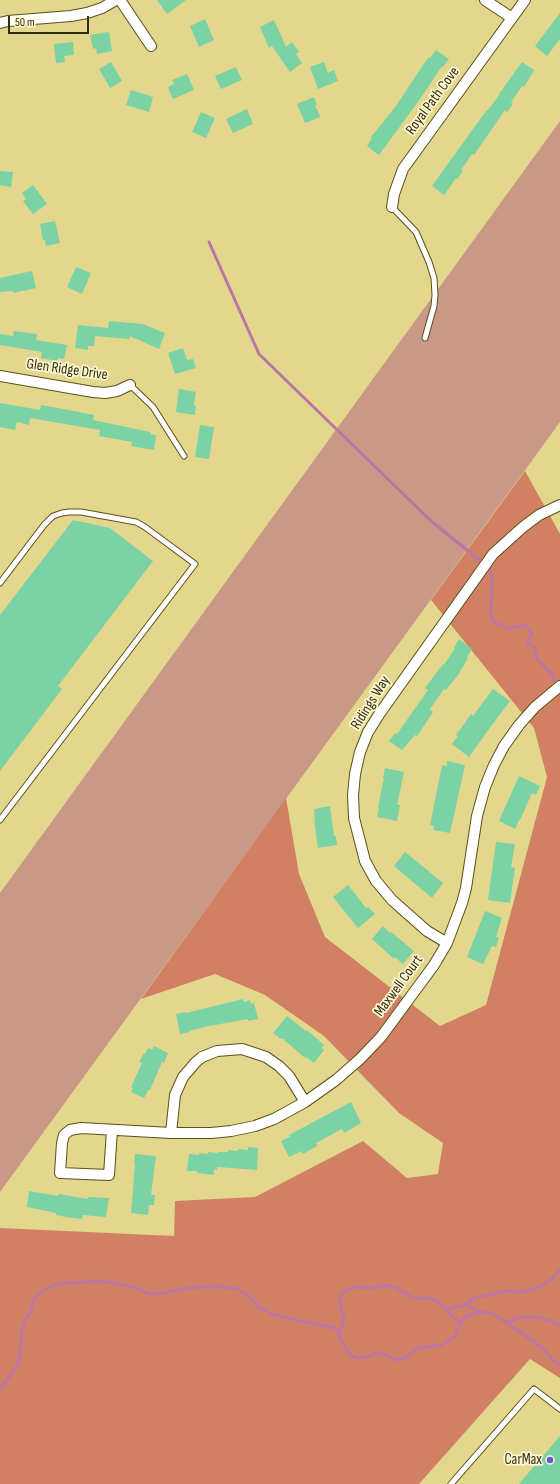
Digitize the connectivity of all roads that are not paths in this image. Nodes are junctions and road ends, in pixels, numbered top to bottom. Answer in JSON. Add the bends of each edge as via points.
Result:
{"nodes":[{"id":1,"x":116,"y":0,"type":"edge"},
{"id":2,"x":120,"y":0,"type":"edge"},
{"id":3,"x":485,"y":0,"type":"edge"},
{"id":4,"x":525,"y":0,"type":"edge"},
{"id":5,"x":512,"y":18,"type":"junction"},
{"id":6,"x":0,"y":23,"type":"edge"},
{"id":7,"x":151,"y":46,"type":"dead end"},
{"id":8,"x":392,"y":207,"type":"joint"},
{"id":9,"x":425,"y":338,"type":"dead end"},
{"id":10,"x":0,"y":376,"type":"edge"},
{"id":11,"x":130,"y":385,"type":"joint"},
{"id":12,"x":184,"y":456,"type":"dead end"},
{"id":13,"x":560,"y":505,"type":"edge"},
{"id":14,"x":0,"y":583,"type":"edge"},
{"id":15,"x":557,"y":688,"type":"edge"},
{"id":16,"x":0,"y":820,"type":"edge"},
{"id":17,"x":447,"y":943,"type":"junction"},
{"id":18,"x":305,"y":1102,"type":"junction"},
{"id":19,"x":112,"y":1130,"type":"junction"},
{"id":20,"x":171,"y":1133,"type":"junction"},
{"id":21,"x":560,"y":1409,"type":"edge"},
{"id":22,"x":452,"y":1484,"type":"edge"}],
"edges":[{"from":1,"to":6,"type":"street","via":[[87,13]]},
{"from":2,"to":7,"type":"street"},
{"from":3,"to":5,"type":"street"},
{"from":4,"to":5,"type":"street","name":"Royal Path Cove"},
{"from":5,"to":8,"type":"street","name":"Royal Path Cove","via":[[403,169]]},
{"from":8,"to":9,"type":"lane","via":[[416,232],[434,278],[434,306]]},
{"from":10,"to":11,"type":"street","name":"Glen Ridge Drive","via":[[105,393]]},
{"from":11,"to":12,"type":"lane","via":[[153,408]]},
{"from":13,"to":17,"type":"street","name":"Ridings Way","via":[[522,526],[493,554],[380,712],[360,752],[353,795],[354,818],[365,861],[376,881],[392,900],[427,931]]},
{"from":14,"to":16,"type":"lane","via":[[44,525],[53,516],[69,512],[136,522],[195,564]]},
{"from":15,"to":17,"type":"street","name":"Maxwell Court","via":[[534,707],[519,724],[494,765],[477,816],[466,888]]},
{"from":17,"to":18,"type":"street","name":"Maxwell Court","via":[[434,965],[381,1037],[336,1080]]},
{"from":18,"to":20,"type":"street","name":"Maxwell Court","via":[[255,1126],[211,1133]]},
{"from":18,"to":20,"type":"street","via":[[289,1076],[266,1057],[242,1049],[218,1051],[199,1060],[183,1077],[175,1095]]},
{"from":19,"to":19,"type":"street","name":"Maxwell Court","via":[[70,1130],[64,1135],[62,1143],[60,1173],[109,1175]]},
{"from":19,"to":20,"type":"street","name":"Maxwell Court"},
{"from":21,"to":22,"type":"lane","via":[[534,1389]]}]}
